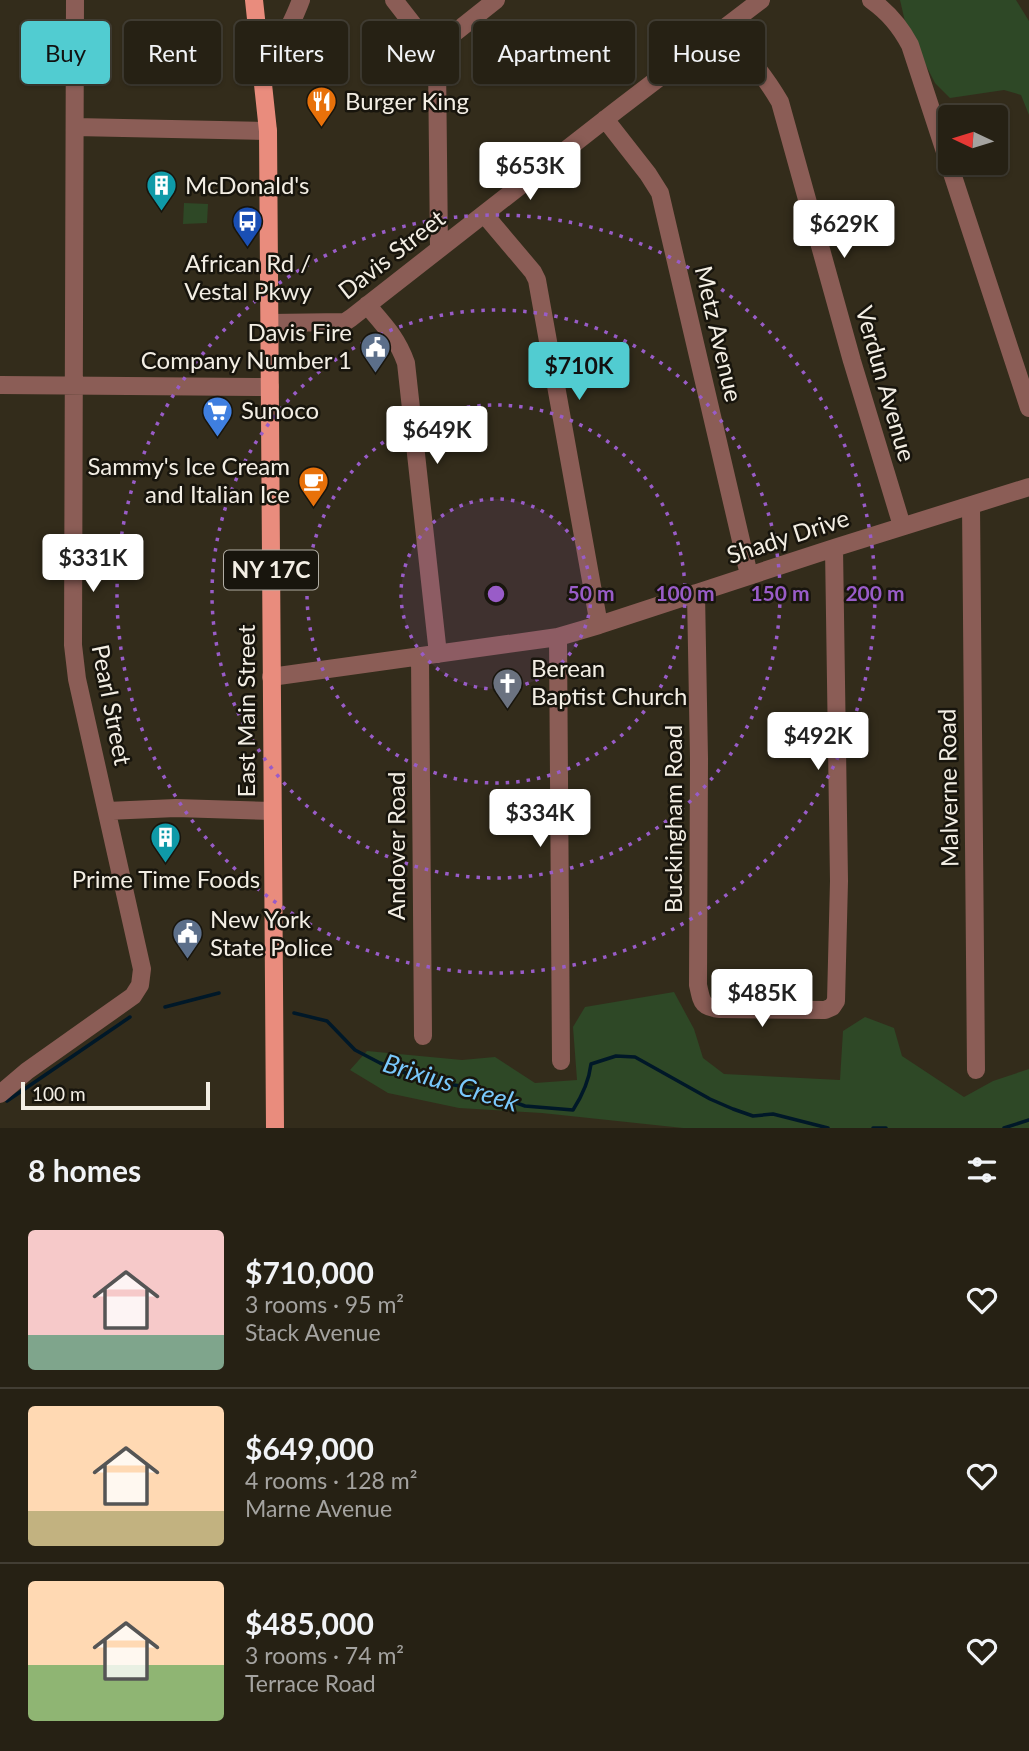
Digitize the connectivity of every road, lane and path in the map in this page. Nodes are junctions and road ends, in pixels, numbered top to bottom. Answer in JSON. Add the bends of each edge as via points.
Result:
{"nodes":[{"id":1,"x":75,"y":0,"type":"edge"},
{"id":2,"x":301,"y":0,"type":"edge"},
{"id":3,"x":394,"y":0,"type":"edge"},
{"id":4,"x":496,"y":0,"type":"edge"},
{"id":5,"x":761,"y":0,"type":"edge"},
{"id":6,"x":871,"y":0,"type":"edge"},
{"id":7,"x":292,"y":21,"type":"edge"},
{"id":8,"x":410,"y":21,"type":"edge"},
{"id":9,"x":734,"y":21,"type":"edge"},
{"id":10,"x":459,"y":29,"type":"edge"},
{"id":11,"x":765,"y":79,"type":"edge"},
{"id":12,"x":264,"y":84,"type":"edge"},
{"id":13,"x":437,"y":84,"type":"edge"},
{"id":14,"x":651,"y":84,"type":"edge"},
{"id":15,"x":605,"y":119,"type":"junction"},
{"id":16,"x":75,"y":127,"type":"junction"},
{"id":17,"x":268,"y":131,"type":"junction"},
{"id":18,"x":484,"y":214,"type":"junction"},
{"id":19,"x":439,"y":249,"type":"junction"},
{"id":20,"x":367,"y":305,"type":"junction"},
{"id":21,"x":270,"y":323,"type":"junction"},
{"id":22,"x":0,"y":385,"type":"edge"},
{"id":23,"x":73,"y":385,"type":"junction"},
{"id":24,"x":270,"y":387,"type":"junction"},
{"id":25,"x":1029,"y":408,"type":"edge"},
{"id":26,"x":1029,"y":487,"type":"edge"},
{"id":27,"x":971,"y":505,"type":"junction"},
{"id":28,"x":902,"y":526,"type":"junction"},
{"id":29,"x":834,"y":548,"type":"junction"},
{"id":30,"x":749,"y":575,"type":"junction"},
{"id":31,"x":696,"y":593,"type":"junction"},
{"id":32,"x":599,"y":625,"type":"junction"},
{"id":33,"x":558,"y":637,"type":"junction"},
{"id":34,"x":438,"y":654,"type":"junction"},
{"id":35,"x":419,"y":656,"type":"junction"},
{"id":36,"x":271,"y":677,"type":"junction"},
{"id":37,"x":107,"y":811,"type":"junction"},
{"id":38,"x":272,"y":811,"type":"junction"},
{"id":39,"x":422,"y":1036,"type":"dead end"},
{"id":40,"x":561,"y":1061,"type":"dead end"},
{"id":41,"x":976,"y":1070,"type":"dead end"},
{"id":42,"x":0,"y":1094,"type":"edge"},
{"id":43,"x":275,"y":1128,"type":"edge"}],
"edges":[{"from":1,"to":16,"type":"street","name":"Pearl Street"},
{"from":2,"to":7,"type":"street"},
{"from":3,"to":8,"type":"street"},
{"from":4,"to":10,"type":"street"},
{"from":5,"to":9,"type":"street","name":"Davis Street"},
{"from":6,"to":25,"type":"street","via":[[900,26],[910,45]]},
{"from":11,"to":28,"type":"street","name":"Verdun Avenue","via":[[780,102]]},
{"from":12,"to":17,"type":"main road","name":"East Main Street","number":"NY 17C"},
{"from":13,"to":19,"type":"street"},
{"from":14,"to":15,"type":"street","name":"Davis Street"},
{"from":15,"to":18,"type":"street","name":"Davis Street"},
{"from":15,"to":30,"type":"street","name":"Metz Avenue","via":[[660,192]]},
{"from":16,"to":17,"type":"street"},
{"from":16,"to":23,"type":"street","name":"Pearl Street"},
{"from":17,"to":21,"type":"main road","name":"East Main Street","number":"NY 17C"},
{"from":18,"to":19,"type":"street","name":"Davis Street"},
{"from":18,"to":32,"type":"street","via":[[537,280]]},
{"from":19,"to":20,"type":"street","name":"Davis Street"},
{"from":20,"to":21,"type":"street","name":"Davis Street","via":[[345,322]]},
{"from":20,"to":34,"type":"street","via":[[393,335],[407,363]]},
{"from":21,"to":24,"type":"main road","name":"East Main Street","number":"NY 17C"},
{"from":22,"to":23,"type":"street"},
{"from":23,"to":24,"type":"street"},
{"from":23,"to":37,"type":"street","name":"Pearl Street","via":[[73,645]]},
{"from":24,"to":36,"type":"main road","name":"East Main Street","number":"NY 17C"},
{"from":26,"to":27,"type":"street","name":"Shady Drive"},
{"from":27,"to":28,"type":"street","name":"Shady Drive"},
{"from":27,"to":41,"type":"street","name":"Malverne Road"},
{"from":28,"to":29,"type":"street","name":"Shady Drive"},
{"from":29,"to":30,"type":"street","name":"Shady Drive"},
{"from":29,"to":31,"type":"street","name":"Buckingham Road","via":[[839,881],[836,1001],[825,1010],[720,1009],[708,1008],[703,1002],[698,985]]},
{"from":30,"to":31,"type":"street","name":"Shady Drive"},
{"from":31,"to":32,"type":"street","name":"Shady Drive"},
{"from":32,"to":33,"type":"street","name":"Shady Drive"},
{"from":33,"to":34,"type":"street","name":"Shady Drive"},
{"from":33,"to":40,"type":"street"},
{"from":34,"to":35,"type":"street","name":"Shady Drive"},
{"from":35,"to":36,"type":"street","name":"Shady Drive"},
{"from":35,"to":39,"type":"street","name":"Andover Road"},
{"from":36,"to":38,"type":"main road","name":"East Main Street","number":"NY 17C"},
{"from":37,"to":38,"type":"street"},
{"from":37,"to":42,"type":"street","name":"Pearl Street","via":[[142,969],[140,985],[133,996]]},
{"from":38,"to":43,"type":"main road","name":"East Main Street","number":"NY 17C"}]}
